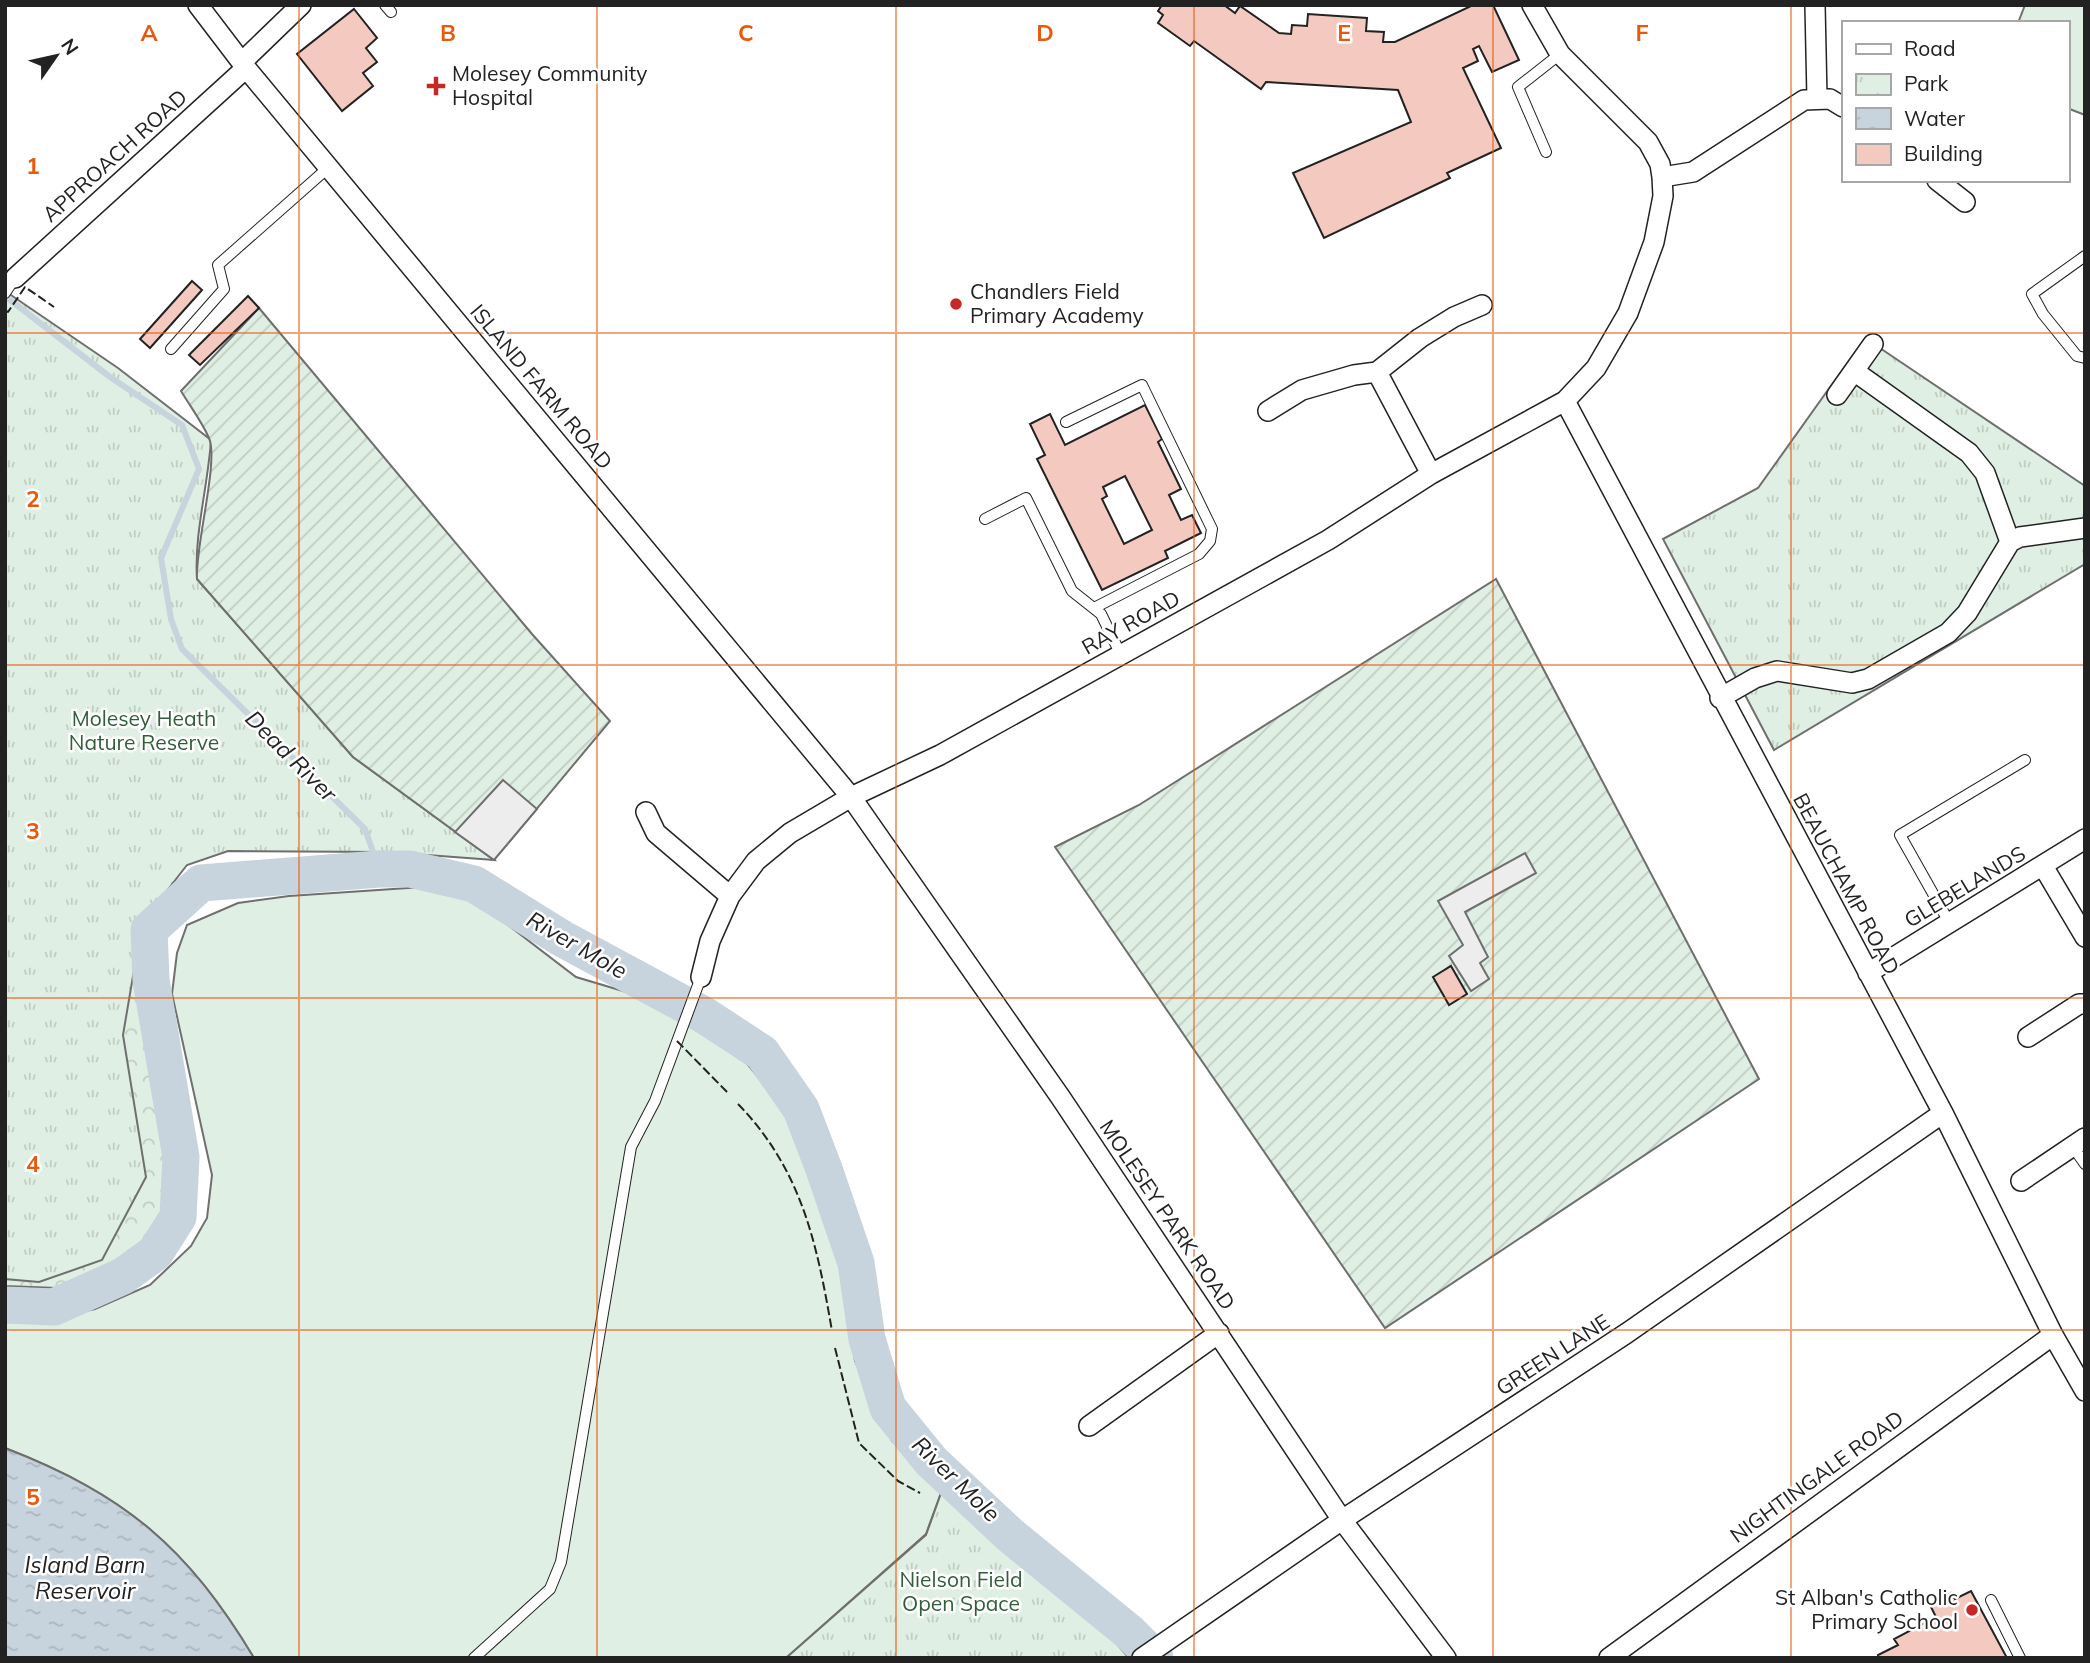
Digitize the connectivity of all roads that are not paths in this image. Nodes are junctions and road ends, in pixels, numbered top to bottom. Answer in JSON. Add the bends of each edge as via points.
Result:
{"nodes":[{"id":1,"x":198,"y":5,"type":"edge"},
{"id":2,"x":301,"y":5,"type":"edge"},
{"id":3,"x":1532,"y":5,"type":"edge"},
{"id":4,"x":1815,"y":5,"type":"edge"},
{"id":5,"x":1560,"y":54,"type":"junction"},
{"id":6,"x":244,"y":65,"type":"junction"},
{"id":7,"x":1817,"y":98,"type":"junction"},
{"id":8,"x":1842,"y":106,"type":"edge"},
{"id":9,"x":1546,"y":152,"type":"dead end"},
{"id":10,"x":329,"y":167,"type":"junction"},
{"id":11,"x":1662,"y":177,"type":"junction"},
{"id":12,"x":1940,"y":182,"type":"edge"},
{"id":13,"x":1965,"y":202,"type":"dead end"},
{"id":14,"x":2085,"y":256,"type":"edge"},
{"id":15,"x":10,"y":285,"type":"edge"},
{"id":16,"x":1482,"y":305,"type":"dead end"},
{"id":17,"x":1873,"y":344,"type":"dead end"},
{"id":18,"x":171,"y":349,"type":"dead end"},
{"id":19,"x":2085,"y":358,"type":"edge"},
{"id":20,"x":1854,"y":371,"type":"junction"},
{"id":21,"x":1377,"y":372,"type":"junction"},
{"id":22,"x":1837,"y":395,"type":"dead end"},
{"id":23,"x":1565,"y":401,"type":"junction"},
{"id":24,"x":1268,"y":411,"type":"dead end"},
{"id":25,"x":1066,"y":422,"type":"dead end"},
{"id":26,"x":1431,"y":474,"type":"junction"},
{"id":27,"x":985,"y":519,"type":"dead end"},
{"id":28,"x":2085,"y":528,"type":"edge"},
{"id":29,"x":2010,"y":542,"type":"junction"},
{"id":30,"x":1094,"y":608,"type":"junction"},
{"id":31,"x":1121,"y":655,"type":"junction"},
{"id":32,"x":1720,"y":698,"type":"junction"},
{"id":33,"x":2025,"y":760,"type":"dead end"},
{"id":34,"x":851,"y":797,"type":"junction"},
{"id":35,"x":646,"y":812,"type":"dead end"},
{"id":36,"x":2085,"y":839,"type":"edge"},
{"id":37,"x":2043,"y":866,"type":"junction"},
{"id":38,"x":730,"y":896,"type":"junction"},
{"id":39,"x":1949,"y":922,"type":"junction"},
{"id":40,"x":2085,"y":937,"type":"edge"},
{"id":41,"x":1868,"y":972,"type":"junction"},
{"id":42,"x":701,"y":977,"type":"joint"},
{"id":43,"x":2085,"y":1004,"type":"edge"},
{"id":44,"x":2028,"y":1037,"type":"dead end"},
{"id":45,"x":1943,"y":1113,"type":"junction"},
{"id":46,"x":2079,"y":1143,"type":"edge"},
{"id":47,"x":2085,"y":1164,"type":"edge"},
{"id":48,"x":2021,"y":1181,"type":"dead end"},
{"id":49,"x":1219,"y":1333,"type":"junction"},
{"id":50,"x":2053,"y":1335,"type":"junction"},
{"id":51,"x":2085,"y":1391,"type":"edge"},
{"id":52,"x":1089,"y":1426,"type":"dead end"},
{"id":53,"x":1342,"y":1520,"type":"junction"},
{"id":54,"x":1991,"y":1600,"type":"dead end"},
{"id":55,"x":474,"y":1658,"type":"edge"},
{"id":56,"x":1142,"y":1658,"type":"edge"},
{"id":57,"x":1446,"y":1658,"type":"edge"},
{"id":58,"x":1609,"y":1658,"type":"edge"},
{"id":59,"x":2020,"y":1658,"type":"edge"}],
"edges":[{"from":1,"to":6,"type":"street","name":"ISLAND FARM ROAD"},
{"from":2,"to":6,"type":"street","name":"APPROACH ROAD"},
{"from":3,"to":5,"type":"street"},
{"from":4,"to":7,"type":"street"},
{"from":5,"to":9,"type":"lane","via":[[1518,87]]},
{"from":5,"to":11,"type":"street","via":[[1648,142]]},
{"from":6,"to":10,"type":"street","name":"ISLAND FARM ROAD"},
{"from":6,"to":15,"type":"street","name":"APPROACH ROAD"},
{"from":7,"to":8,"type":"street"},
{"from":7,"to":11,"type":"street","via":[[1804,100],[1693,172]]},
{"from":10,"to":18,"type":"lane","via":[[218,265],[224,289]]},
{"from":10,"to":34,"type":"street","name":"ISLAND FARM ROAD"},
{"from":11,"to":23,"type":"street","name":"RAY ROAD","via":[[1664,196],[1654,242],[1628,313],[1596,368]]},
{"from":12,"to":13,"type":"street"},
{"from":14,"to":19,"type":"lane","via":[[2032,294],[2077,356]]},
{"from":16,"to":21,"type":"street","via":[[1420,338]]},
{"from":17,"to":20,"type":"street"},
{"from":20,"to":22,"type":"street"},
{"from":20,"to":29,"type":"street","via":[[1969,453],[1985,473]]},
{"from":21,"to":24,"type":"street","via":[[1303,390]]},
{"from":21,"to":26,"type":"street"},
{"from":23,"to":26,"type":"street","name":"RAY ROAD"},
{"from":23,"to":32,"type":"street","name":"BEAUCHAMP ROAD"},
{"from":25,"to":30,"type":"lane","via":[[1142,385],[1212,529],[1210,541],[1199,554]]},
{"from":26,"to":31,"type":"street","name":"RAY ROAD","via":[[1328,540]]},
{"from":27,"to":30,"type":"lane","via":[[1026,498],[1072,590]]},
{"from":28,"to":29,"type":"street"},
{"from":29,"to":32,"type":"street","via":[[1967,613],[1948,633],[1868,679],[1852,683],[1777,671]]},
{"from":30,"to":31,"type":"lane"},
{"from":31,"to":34,"type":"street","name":"RAY ROAD","via":[[940,755]]},
{"from":32,"to":41,"type":"street","name":"BEAUCHAMP ROAD"},
{"from":33,"to":39,"type":"lane","via":[[1900,835]]},
{"from":34,"to":38,"type":"street","name":"RAY ROAD","via":[[790,833],[756,861]]},
{"from":34,"to":49,"type":"street","name":"MOLESEY PARK ROAD"},
{"from":35,"to":38,"type":"street","via":[[656,833]]},
{"from":36,"to":37,"type":"street","name":"GLEBELANDS"},
{"from":37,"to":39,"type":"street","name":"GLEBELANDS"},
{"from":37,"to":40,"type":"street"},
{"from":38,"to":42,"type":"street","name":"RAY ROAD","via":[[710,941]]},
{"from":39,"to":41,"type":"street","name":"GLEBELANDS"},
{"from":41,"to":45,"type":"street","name":"BEAUCHAMP ROAD"},
{"from":42,"to":55,"type":"lane","via":[[655,1101],[631,1147],[561,1562],[551,1589]]},
{"from":43,"to":44,"type":"street"},
{"from":45,"to":50,"type":"street","name":"BEAUCHAMP ROAD"},
{"from":45,"to":53,"type":"street","name":"GREEN LANE","via":[[1627,1333]]},
{"from":46,"to":47,"type":"lane"},
{"from":46,"to":48,"type":"street"},
{"from":49,"to":52,"type":"street"},
{"from":49,"to":53,"type":"street","name":"MOLESEY PARK ROAD"},
{"from":50,"to":51,"type":"street","name":"BEAUCHAMP ROAD"},
{"from":50,"to":58,"type":"street","name":"NIGHTINGALE ROAD"},
{"from":53,"to":56,"type":"street","name":"GREEN LANE"},
{"from":53,"to":57,"type":"street","name":"MOLESEY PARK ROAD"},
{"from":54,"to":59,"type":"lane"}]}
